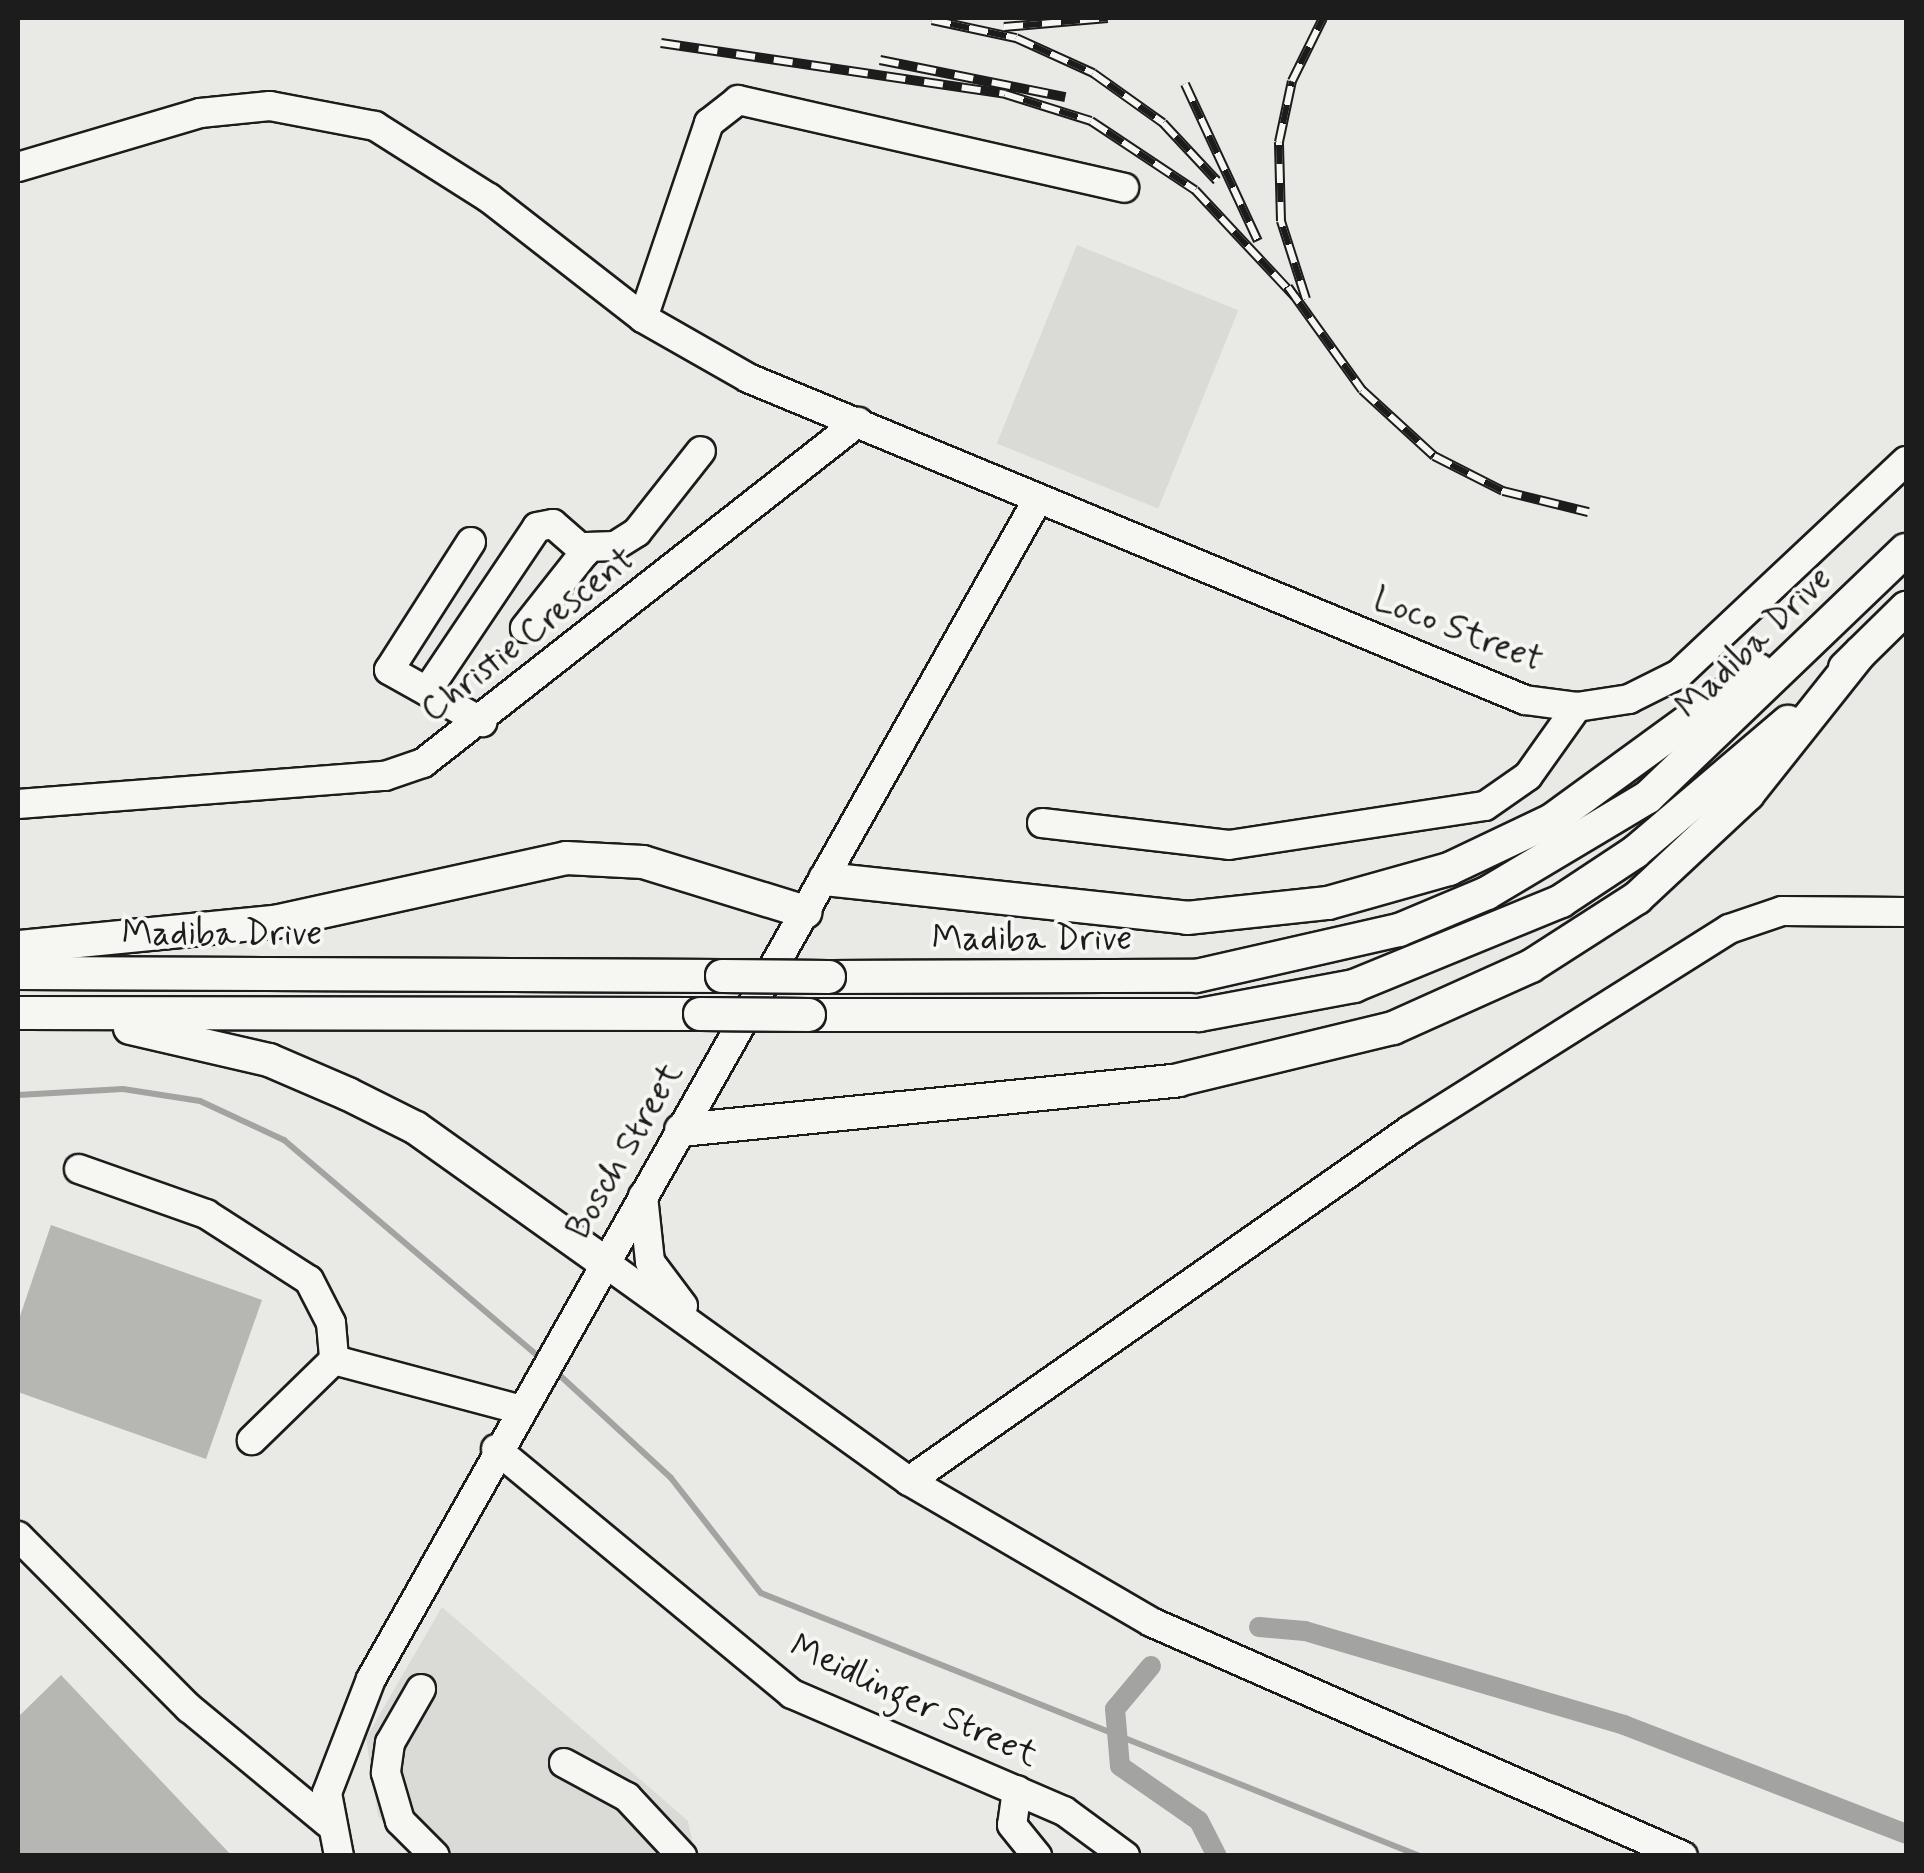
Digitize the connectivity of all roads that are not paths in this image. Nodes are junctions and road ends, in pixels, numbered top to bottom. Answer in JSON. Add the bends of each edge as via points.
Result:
{"nodes":[{"id":1,"x":18,"y":167,"type":"edge"},
{"id":2,"x":1124,"y":188,"type":"dead end"},
{"id":3,"x":643,"y":318,"type":"junction"},
{"id":4,"x":858,"y":422,"type":"junction"},
{"id":5,"x":702,"y":451,"type":"dead end"},
{"id":6,"x":1906,"y":461,"type":"edge"},
{"id":7,"x":1038,"y":498,"type":"junction"},
{"id":8,"x":472,"y":542,"type":"dead end"},
{"id":9,"x":586,"y":548,"type":"junction"},
{"id":10,"x":1906,"y":550,"type":"edge"},
{"id":11,"x":1906,"y":608,"type":"edge"},
{"id":12,"x":1840,"y":615,"type":"junction"},
{"id":13,"x":525,"y":628,"type":"dead end"},
{"id":14,"x":1860,"y":653,"type":"junction"},
{"id":15,"x":427,"y":692,"type":"junction"},
{"id":16,"x":1577,"y":706,"type":"junction"},
{"id":17,"x":482,"y":722,"type":"junction"},
{"id":18,"x":18,"y":805,"type":"edge"},
{"id":19,"x":1042,"y":822,"type":"dead end"},
{"id":20,"x":826,"y":879,"type":"junction"},
{"id":21,"x":806,"y":912,"type":"junction"},
{"id":22,"x":1906,"y":912,"type":"edge"},
{"id":23,"x":18,"y":946,"type":"edge"},
{"id":24,"x":18,"y":973,"type":"edge"},
{"id":25,"x":27,"y":1014,"type":"edge"},
{"id":26,"x":680,"y":1130,"type":"junction"},
{"id":27,"x":79,"y":1170,"type":"dead end"},
{"id":28,"x":643,"y":1194,"type":"junction"},
{"id":29,"x":604,"y":1262,"type":"junction"},
{"id":30,"x":712,"y":1339,"type":"junction"},
{"id":31,"x":334,"y":1360,"type":"junction"},
{"id":32,"x":522,"y":1400,"type":"junction"},
{"id":33,"x":252,"y":1440,"type":"dead end"},
{"id":34,"x":496,"y":1449,"type":"junction"},
{"id":35,"x":909,"y":1480,"type":"junction"},
{"id":36,"x":18,"y":1536,"type":"edge"},
{"id":37,"x":421,"y":1689,"type":"dead end"},
{"id":38,"x":564,"y":1763,"type":"dead end"},
{"id":39,"x":1017,"y":1790,"type":"junction"},
{"id":40,"x":328,"y":1823,"type":"junction"},
{"id":41,"x":339,"y":1856,"type":"edge"},
{"id":42,"x":435,"y":1856,"type":"edge"},
{"id":43,"x":682,"y":1856,"type":"edge"},
{"id":44,"x":1037,"y":1856,"type":"edge"},
{"id":45,"x":1125,"y":1856,"type":"edge"},
{"id":46,"x":1683,"y":1856,"type":"edge"}],
"edges":[{"from":1,"to":3,"type":"street","name":"Loco Street","via":[[200,113],[323,110],[405,142]]},
{"from":2,"to":3,"type":"street","via":[[738,100],[709,123]]},
{"from":3,"to":4,"type":"street","name":"Loco Street","via":[[748,378]]},
{"from":4,"to":7,"type":"street","name":"Loco Street"},
{"from":4,"to":17,"type":"street","name":"Christie Crescent"},
{"from":5,"to":9,"type":"street","via":[[636,532],[615,546]]},
{"from":6,"to":16,"type":"street","name":"Loco Street","via":[[1724,641],[1629,699]]},
{"from":7,"to":16,"type":"street","name":"Loco Street","via":[[1524,700]]},
{"from":7,"to":20,"type":"street","name":"Bosch Street"},
{"from":8,"to":15,"type":"street","via":[[392,654],[389,670]]},
{"from":9,"to":13,"type":"street"},
{"from":9,"to":15,"type":"street","via":[[553,524],[537,527]]},
{"from":10,"to":12,"type":"main road","name":"Madiba Drive"},
{"from":11,"to":14,"type":"main road"},
{"from":12,"to":20,"type":"main road","via":[[1568,811],[1384,890],[1188,918]]},
{"from":12,"to":24,"type":"main road","name":"Madiba Drive","bridge":true,"via":[[1648,796],[1488,893],[1399,930],[1299,960],[1196,976]]},
{"from":14,"to":25,"type":"main road","bridge":true,"via":[[1635,852],[1561,901],[1400,972],[1198,1015]]},
{"from":14,"to":26,"type":"main road","via":[[1748,794],[1637,898],[1531,966],[1393,1028],[1178,1080]]},
{"from":15,"to":17,"type":"street"},
{"from":16,"to":19,"type":"street","via":[[1528,776],[1485,806],[1229,845]]},
{"from":17,"to":18,"type":"street","name":"Christie Crescent","via":[[386,776]]},
{"from":20,"to":21,"type":"street","name":"Bosch Street"},
{"from":21,"to":23,"type":"main road","via":[[643,862],[566,858],[274,922]]},
{"from":21,"to":26,"type":"street","name":"Bosch Street"},
{"from":22,"to":35,"type":"street","via":[[1800,909],[1729,929],[1381,1150]]},
{"from":25,"to":29,"type":"main road","via":[[269,1060],[332,1087],[416,1128]]},
{"from":26,"to":28,"type":"street","name":"Bosch Street"},
{"from":27,"to":31,"type":"street","via":[[206,1214],[276,1251],[324,1304]]},
{"from":28,"to":29,"type":"street","name":"Bosch Street"},
{"from":28,"to":30,"type":"street","via":[[650,1262]]},
{"from":29,"to":30,"type":"street"},
{"from":29,"to":32,"type":"street","name":"Bosch Street"},
{"from":30,"to":35,"type":"street"},
{"from":31,"to":32,"type":"street"},
{"from":31,"to":33,"type":"street"},
{"from":32,"to":34,"type":"street","name":"Bosch Street"},
{"from":34,"to":39,"type":"street","name":"Meidlinger Street","via":[[792,1694]]},
{"from":34,"to":40,"type":"street","name":"Bosch Street","via":[[345,1731]]},
{"from":35,"to":46,"type":"street","via":[[1151,1622]]},
{"from":36,"to":40,"type":"street","via":[[189,1708]]},
{"from":37,"to":42,"type":"street","via":[[390,1744],[386,1773],[400,1822]]},
{"from":38,"to":43,"type":"street","via":[[627,1797]]},
{"from":39,"to":44,"type":"street","via":[[1012,1826]]},
{"from":39,"to":45,"type":"street","name":"Meidlinger Street","via":[[1100,1832]]},
{"from":40,"to":41,"type":"street","name":"Bosch Street"}]}
